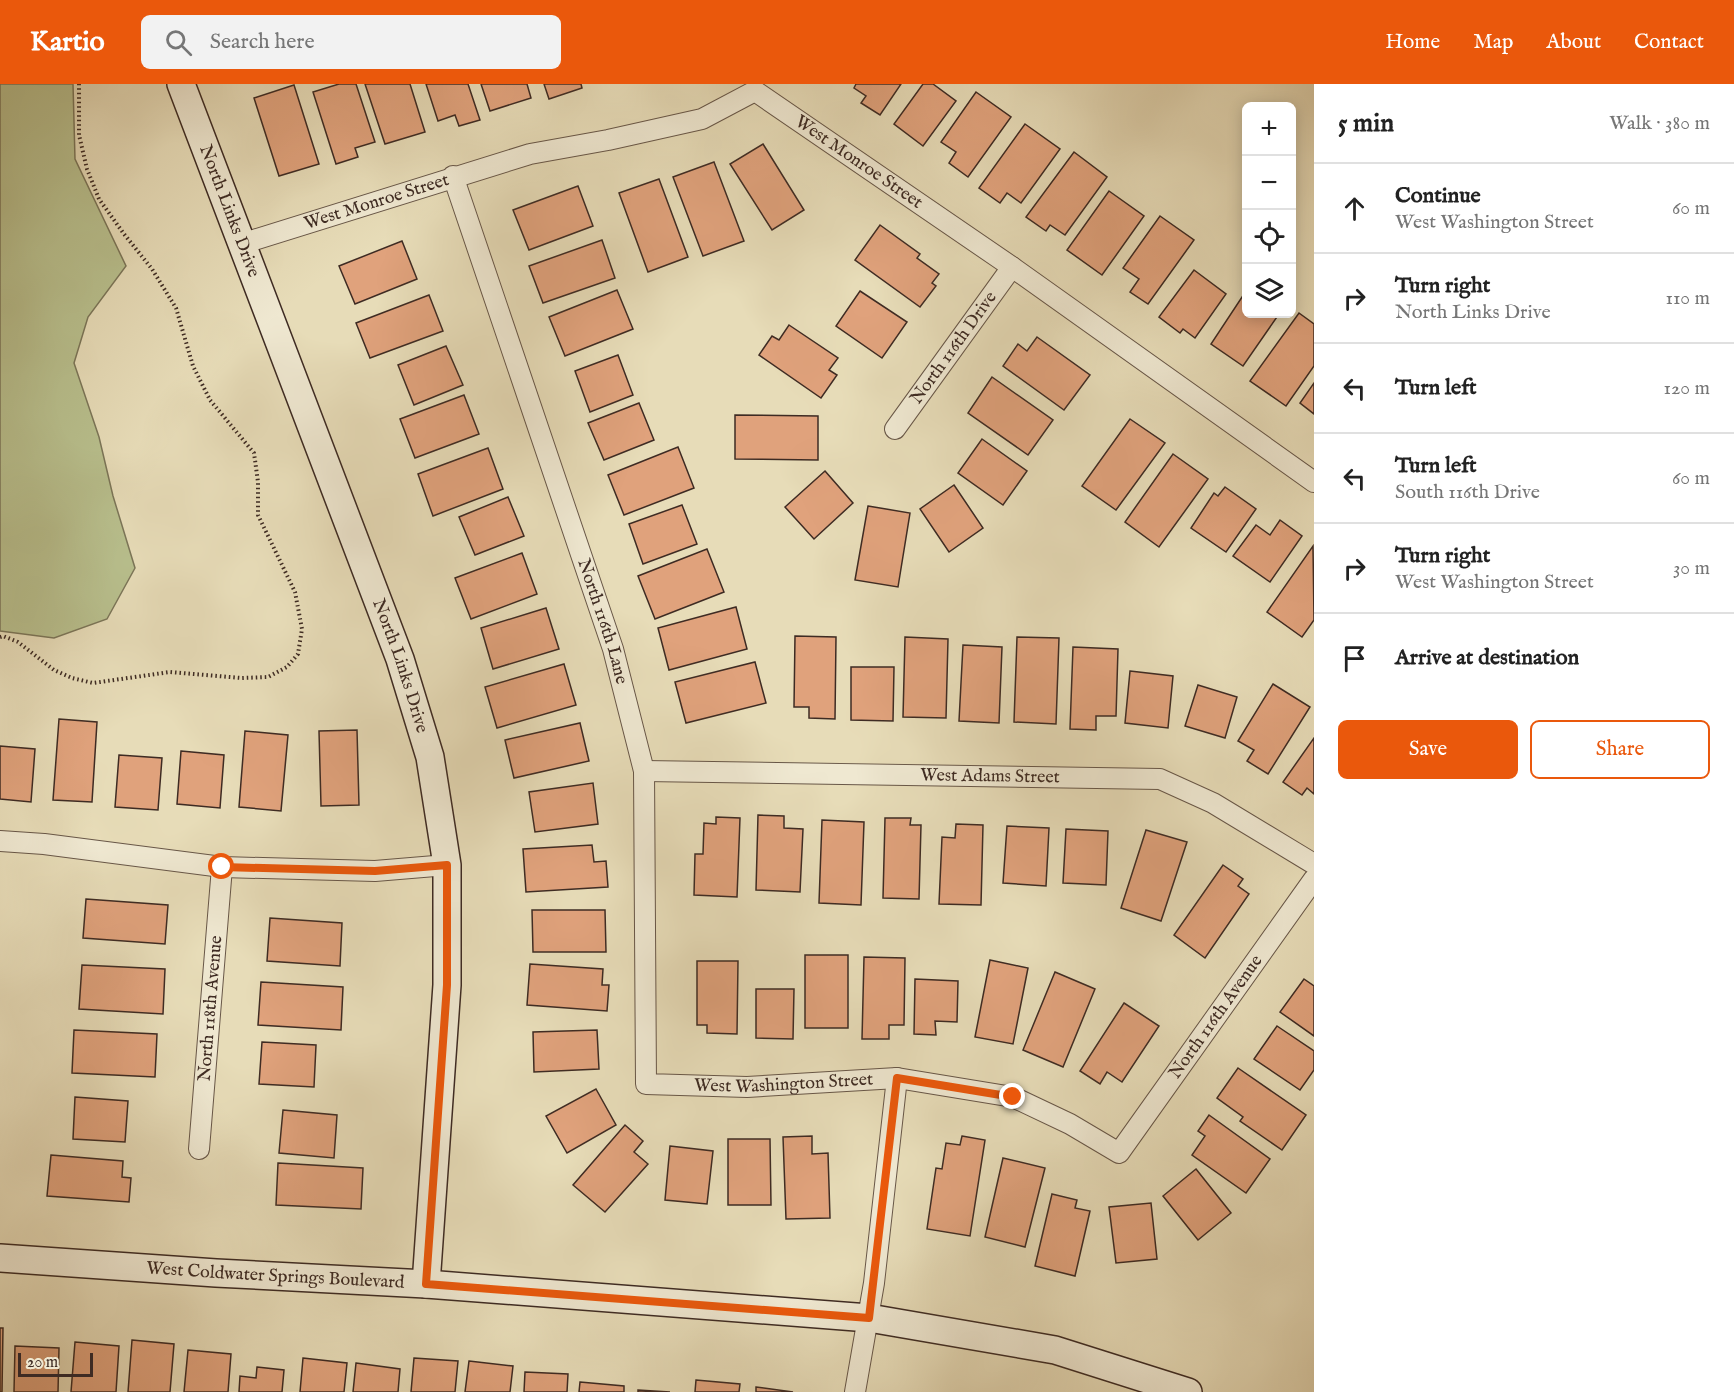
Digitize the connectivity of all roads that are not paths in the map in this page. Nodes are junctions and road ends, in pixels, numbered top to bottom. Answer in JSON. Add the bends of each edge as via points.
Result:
{"nodes":[{"id":1,"x":181,"y":84,"type":"edge"},
{"id":2,"x":453,"y":176,"type":"junction"},
{"id":3,"x":241,"y":244,"type":"junction"},
{"id":4,"x":1012,"y":267,"type":"junction"},
{"id":5,"x":895,"y":429,"type":"dead end"},
{"id":6,"x":1314,"y":482,"type":"edge"},
{"id":7,"x":644,"y":771,"type":"junction"},
{"id":8,"x":0,"y":841,"type":"edge"},
{"id":9,"x":1314,"y":864,"type":"edge"},
{"id":10,"x":447,"y":865,"type":"junction"},
{"id":11,"x":222,"y":867,"type":"junction"},
{"id":12,"x":1314,"y":879,"type":"edge"},
{"id":13,"x":897,"y":1078,"type":"junction"},
{"id":14,"x":646,"y":1084,"type":"joint"},
{"id":15,"x":199,"y":1149,"type":"dead end"},
{"id":16,"x":1119,"y":1153,"type":"joint"},
{"id":17,"x":0,"y":1258,"type":"edge"},
{"id":18,"x":426,"y":1284,"type":"junction"},
{"id":19,"x":869,"y":1318,"type":"junction"},
{"id":20,"x":855,"y":1392,"type":"edge"},
{"id":21,"x":1188,"y":1392,"type":"edge"}],
"edges":[{"from":1,"to":3,"type":"street","name":"North Links Drive"},
{"from":2,"to":3,"type":"street","name":"West Monroe Street"},
{"from":2,"to":4,"type":"street","name":"West Monroe Street","via":[[530,154],[702,119],[755,91]]},
{"from":2,"to":7,"type":"street","name":"North 116th Lane","via":[[613,649]]},
{"from":3,"to":10,"type":"street","name":"North Links Drive","via":[[400,659],[430,757]]},
{"from":4,"to":5,"type":"street","name":"North 116th Drive"},
{"from":4,"to":6,"type":"street","name":"West Monroe Street"},
{"from":7,"to":9,"type":"street","name":"West Adams Street","via":[[1160,779],[1213,803]]},
{"from":7,"to":14,"type":"street","name":"North 116th Lane"},
{"from":8,"to":11,"type":"street"},
{"from":10,"to":11,"type":"street","via":[[375,871]]},
{"from":10,"to":18,"type":"street","name":"North Links Drive","via":[[447,985]]},
{"from":11,"to":15,"type":"street","name":"North 118th Avenue"},
{"from":12,"to":16,"type":"street","name":"North 116th Avenue"},
{"from":13,"to":14,"type":"street","name":"West Washington Street","via":[[747,1087]]},
{"from":13,"to":16,"type":"street","name":"West Washington Street","via":[[1013,1097]]},
{"from":13,"to":19,"type":"street"},
{"from":17,"to":18,"type":"street","name":"West Coldwater Springs Boulevard"},
{"from":18,"to":19,"type":"street","name":"West Coldwater Springs Boulevard"},
{"from":19,"to":20,"type":"street"},
{"from":19,"to":21,"type":"street","name":"West Coldwater Springs Boulevard","via":[[1055,1350]]}]}
